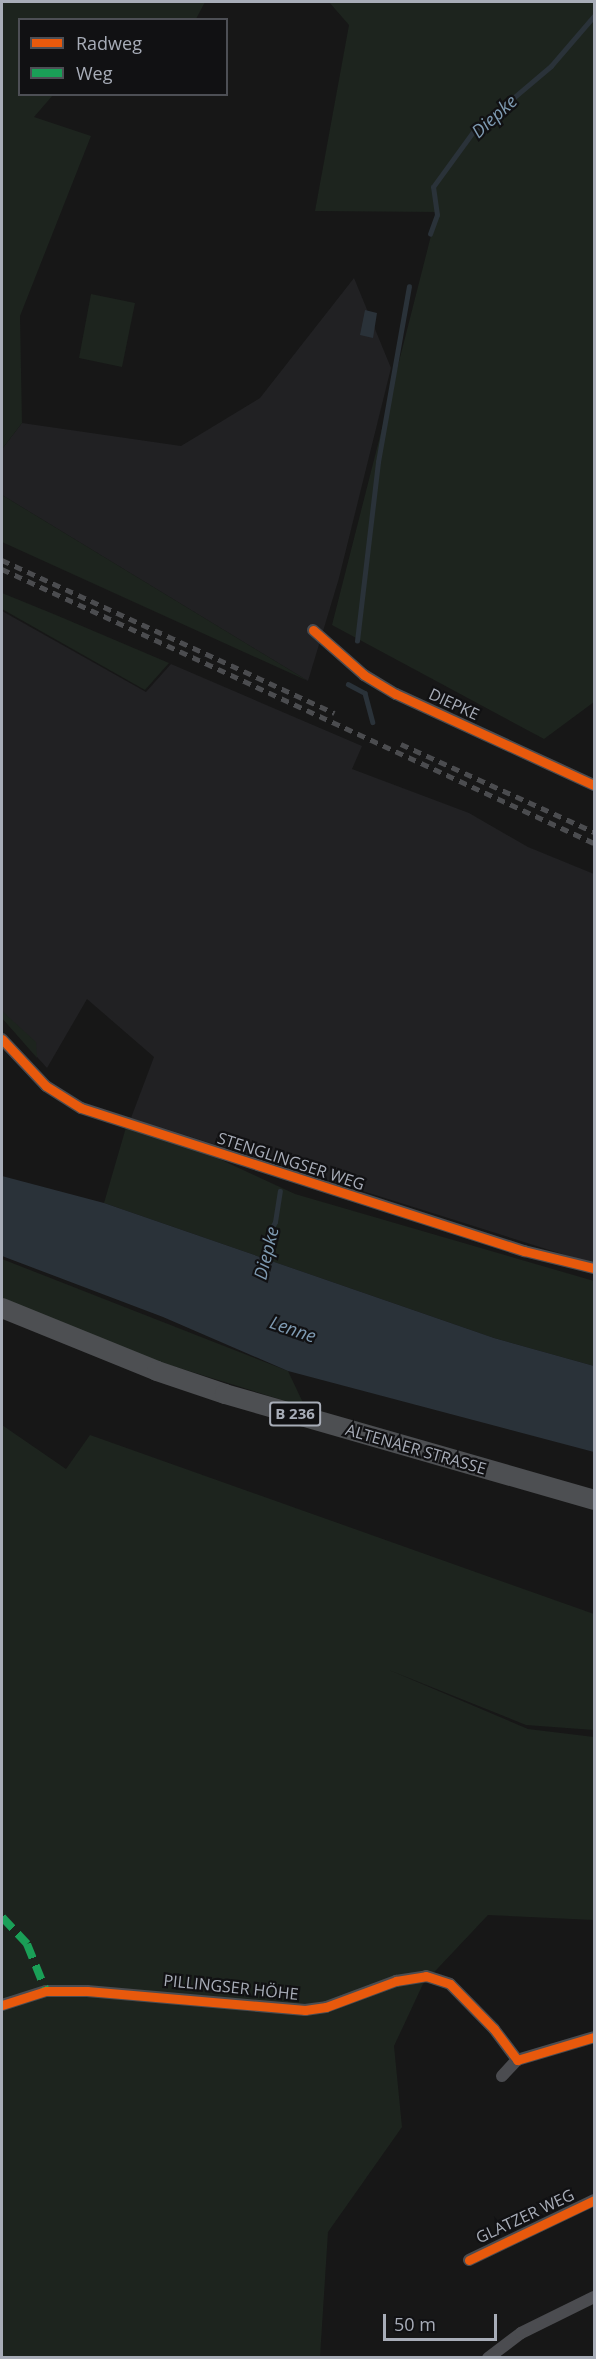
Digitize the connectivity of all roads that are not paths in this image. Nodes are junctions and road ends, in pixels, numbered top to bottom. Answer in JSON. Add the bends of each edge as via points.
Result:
{"nodes":[{"id":1,"x":314,"y":630,"type":"dead end"},
{"id":2,"x":594,"y":785,"type":"edge"},
{"id":3,"x":2,"y":1038,"type":"edge"},
{"id":4,"x":594,"y":1268,"type":"edge"},
{"id":5,"x":2,"y":1308,"type":"edge"},
{"id":6,"x":594,"y":1500,"type":"edge"},
{"id":7,"x":2,"y":2005,"type":"edge"},
{"id":8,"x":594,"y":2037,"type":"edge"},
{"id":9,"x":517,"y":2060,"type":"junction"},
{"id":10,"x":502,"y":2076,"type":"dead end"},
{"id":11,"x":594,"y":2200,"type":"edge"},
{"id":12,"x":468,"y":2260,"type":"dead end"},
{"id":13,"x":594,"y":2297,"type":"edge"},
{"id":14,"x":488,"y":2358,"type":"edge"}],
"edges":[{"from":1,"to":2,"type":"street","name":"DIEPKE","via":[[364,675],[396,694]]},
{"from":3,"to":4,"type":"street","name":"STENGLINGSER WEG","via":[[46,1086],[81,1108],[524,1251]]},
{"from":5,"to":6,"type":"main road","name":"ALTENAER STRASSE","number":"B 236","via":[[157,1371],[225,1394]]},
{"from":7,"to":9,"type":"street","name":"PILLINGSER HÖHE","via":[[46,1991],[87,1991],[305,2010],[326,2007],[405,1978],[426,1976],[450,1984],[494,2029]]},
{"from":8,"to":9,"type":"street"},
{"from":9,"to":10,"type":"street"},
{"from":11,"to":12,"type":"street","name":"GLATZER WEG"},
{"from":13,"to":14,"type":"street","via":[[521,2333]]}]}
